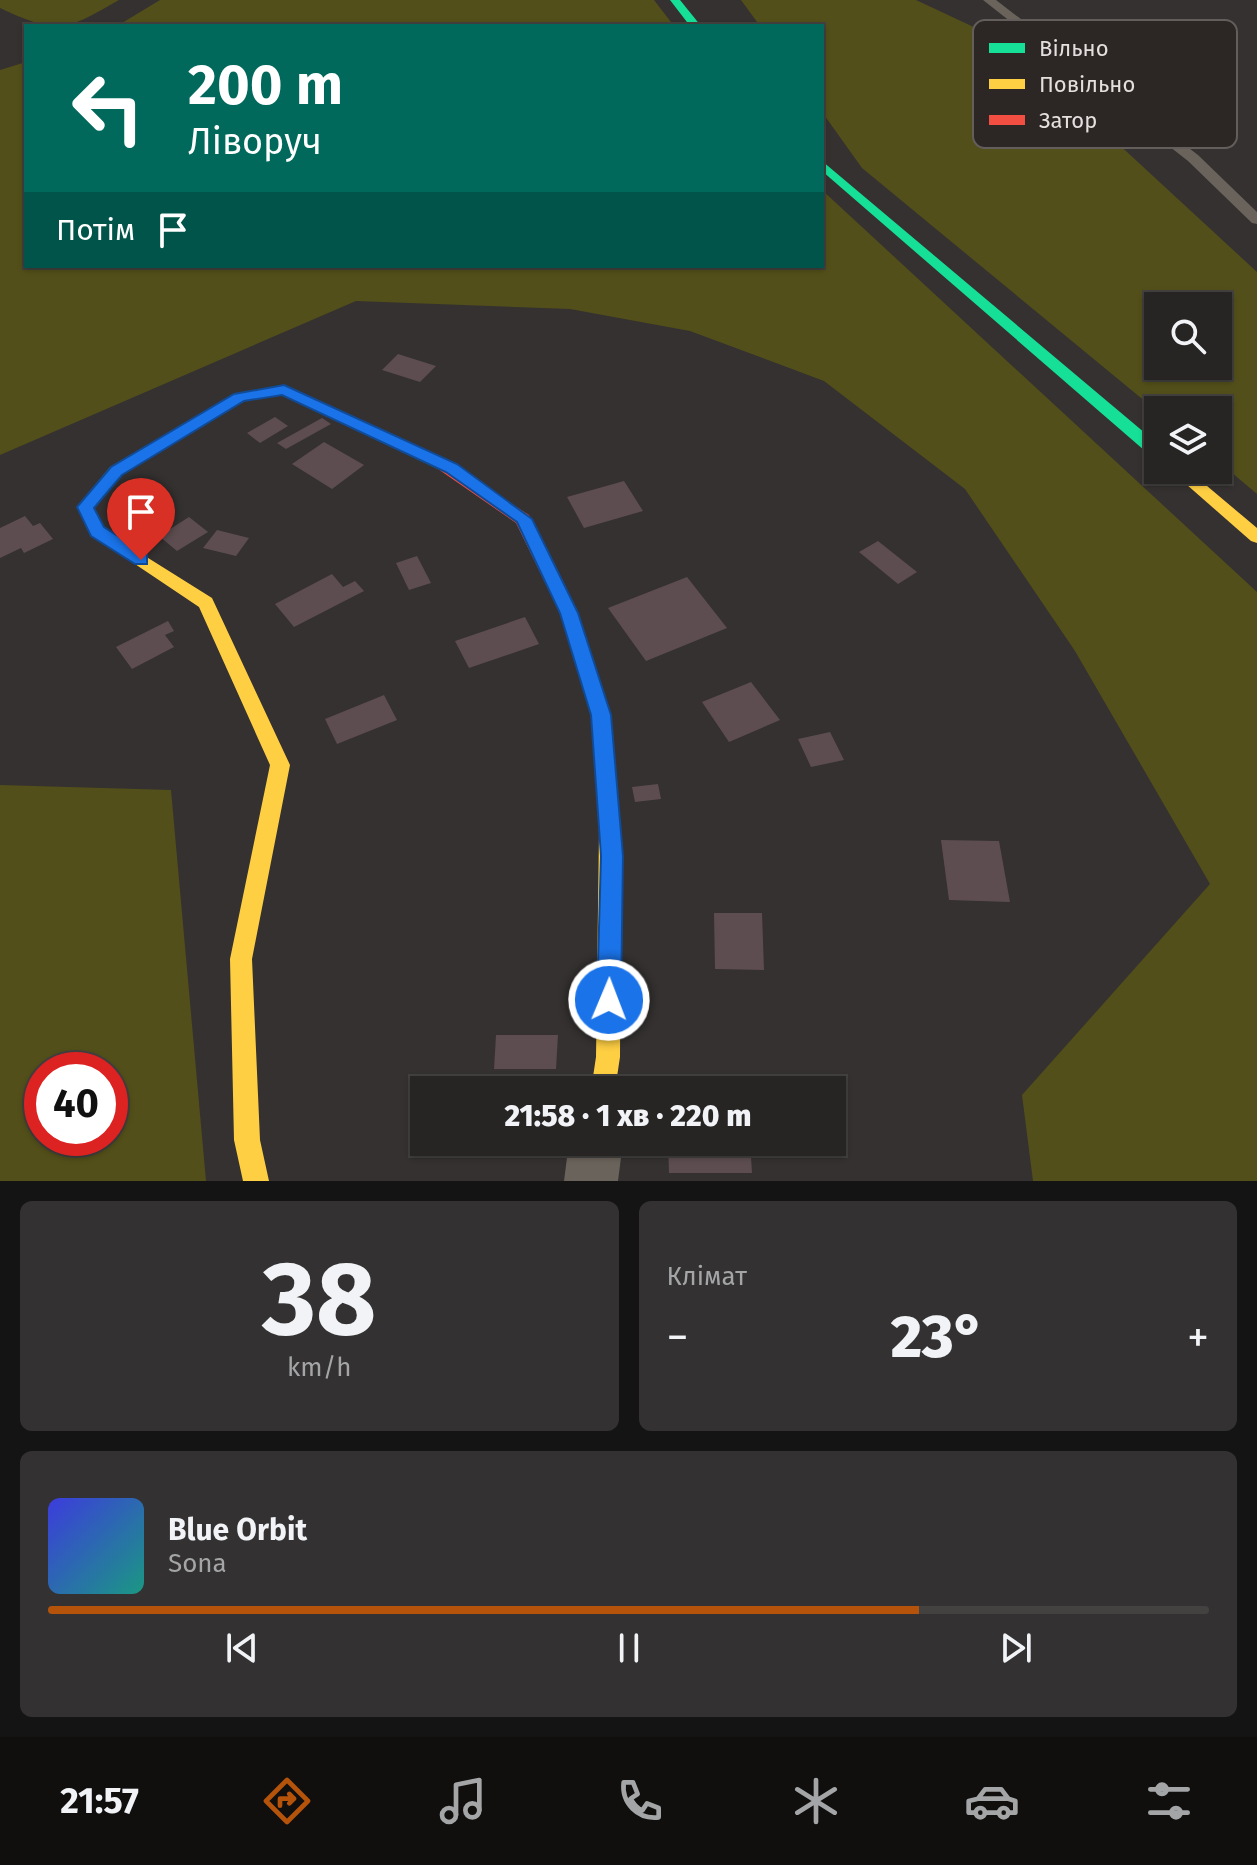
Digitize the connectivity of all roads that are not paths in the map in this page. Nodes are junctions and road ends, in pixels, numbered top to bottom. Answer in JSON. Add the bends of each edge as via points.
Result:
{"nodes":[{"id":1,"x":675,"y":0,"type":"edge"},
{"id":2,"x":989,"y":0,"type":"edge"},
{"id":3,"x":1015,"y":20,"type":"edge"},
{"id":4,"x":694,"y":24,"type":"edge"},
{"id":5,"x":1180,"y":148,"type":"edge"},
{"id":6,"x":824,"y":167,"type":"edge"},
{"id":7,"x":1257,"y":220,"type":"edge"},
{"id":8,"x":1144,"y":441,"type":"edge"},
{"id":9,"x":1195,"y":484,"type":"edge"},
{"id":10,"x":1257,"y":537,"type":"edge"},
{"id":11,"x":605,"y":1076,"type":"edge"},
{"id":12,"x":594,"y":1156,"type":"edge"},
{"id":13,"x":256,"y":1181,"type":"edge"},
{"id":14,"x":591,"y":1181,"type":"edge"}],
"edges":[{"from":1,"to":4,"type":"street"},
{"from":2,"to":3,"type":"lane"},
{"from":5,"to":7,"type":"lane"},
{"from":6,"to":8,"type":"street"},
{"from":9,"to":10,"type":"street"},
{"from":11,"to":13,"type":"street","via":[[612,856],[601,715],[569,613],[523,519],[451,468],[284,390],[240,397],[116,471],[85,507],[97,531],[206,603],[280,765],[241,959],[247,1140]]},
{"from":12,"to":14,"type":"street"}]}
